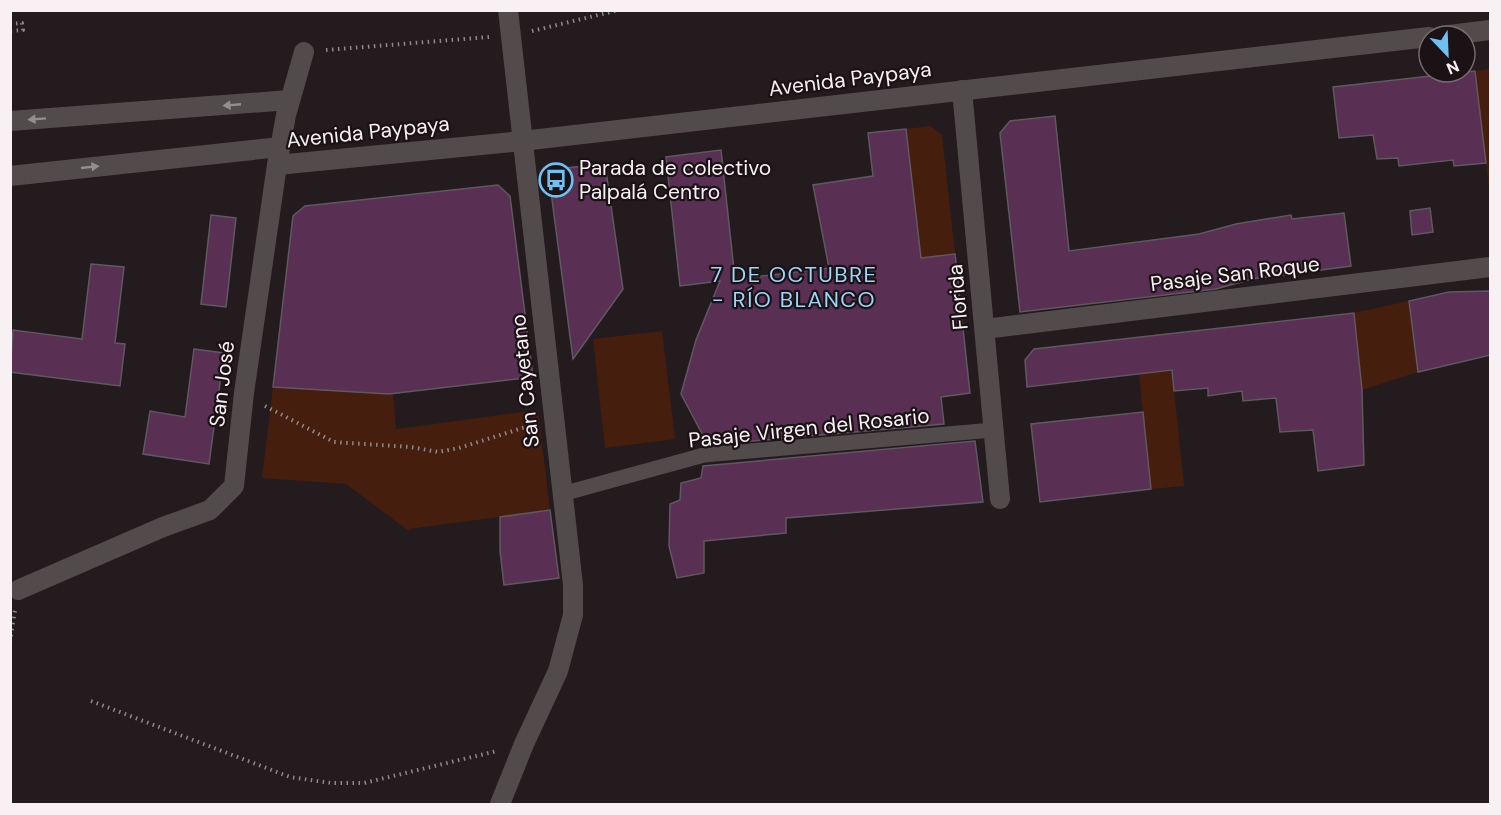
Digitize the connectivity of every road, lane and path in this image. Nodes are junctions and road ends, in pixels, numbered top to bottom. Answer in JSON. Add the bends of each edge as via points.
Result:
{"nodes":[{"id":1,"x":508,"y":10,"type":"edge"},
{"id":2,"x":619,"y":10,"type":"edge"},
{"id":3,"x":10,"y":24,"type":"edge"},
{"id":4,"x":10,"y":31,"type":"edge"},
{"id":5,"x":510,"y":35,"type":"junction"},
{"id":6,"x":1417,"y":38,"type":"edge"},
{"id":7,"x":304,"y":52,"type":"joint"},
{"id":8,"x":962,"y":90,"type":"junction"},
{"id":9,"x":290,"y":100,"type":"junction"},
{"id":10,"x":10,"y":121,"type":"edge"},
{"id":11,"x":522,"y":141,"type":"junction"},
{"id":12,"x":278,"y":156,"type":"junction"},
{"id":13,"x":10,"y":176,"type":"edge"},
{"id":14,"x":1491,"y":267,"type":"edge"},
{"id":15,"x":985,"y":328,"type":"junction"},
{"id":16,"x":244,"y":393,"type":"junction"},
{"id":17,"x":553,"y":419,"type":"junction"},
{"id":18,"x":993,"y":430,"type":"junction"},
{"id":19,"x":562,"y":494,"type":"junction"},
{"id":20,"x":1000,"y":499,"type":"dead end"},
{"id":21,"x":18,"y":590,"type":"joint"},
{"id":22,"x":10,"y":642,"type":"edge"},
{"id":23,"x":91,"y":701,"type":"dead end"},
{"id":24,"x":524,"y":744,"type":"junction"},
{"id":25,"x":500,"y":804,"type":"edge"}],
"edges":[{"from":1,"to":5,"type":"street","name":"San Cayetano"},
{"from":2,"to":5,"type":"path"},
{"from":3,"to":4,"type":"path","via":[[22,23],[22,30]]},
{"from":5,"to":7,"type":"path"},
{"from":5,"to":11,"type":"street","name":"San Cayetano"},
{"from":6,"to":8,"type":"street","name":"Avenida Paypaya"},
{"from":7,"to":9,"type":"street","name":"San José"},
{"from":8,"to":11,"type":"street","name":"Avenida Paypaya"},
{"from":8,"to":15,"type":"street","name":"Florida"},
{"from":9,"to":10,"type":"street","one_way":true},
{"from":9,"to":12,"type":"street","name":"San José"},
{"from":11,"to":12,"type":"street","name":"Avenida Paypaya"},
{"from":11,"to":17,"type":"street","name":"San Cayetano"},
{"from":13,"to":12,"type":"street","name":"Avenida Paypaya","one_way":true},
{"from":12,"to":16,"type":"street","name":"San José"},
{"from":14,"to":15,"type":"street","name":"Pasaje San Roque"},
{"from":15,"to":18,"type":"street","name":"Florida"},
{"from":16,"to":17,"type":"path","via":[[334,442],[438,452]]},
{"from":16,"to":21,"type":"street","name":"San José","via":[[234,486],[210,510]]},
{"from":17,"to":19,"type":"street","name":"San Cayetano"},
{"from":18,"to":19,"type":"street","name":"Pasaje Virgen del Rosario","via":[[704,455]]},
{"from":18,"to":20,"type":"street","name":"Florida"},
{"from":19,"to":24,"type":"street","name":"San Cayetano","via":[[573,615],[558,671]]},
{"from":21,"to":22,"type":"path"},
{"from":23,"to":24,"type":"path","via":[[290,777],[331,783],[364,783]]},
{"from":24,"to":25,"type":"street","name":"San Cayetano"}]}
